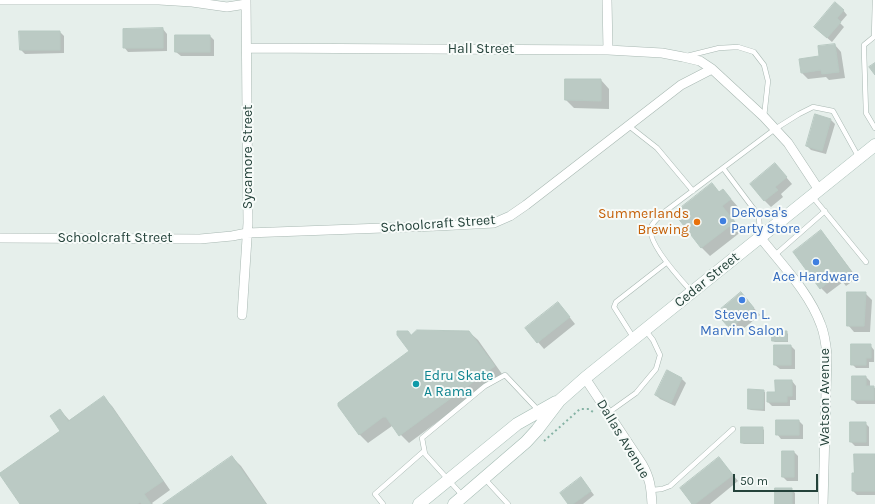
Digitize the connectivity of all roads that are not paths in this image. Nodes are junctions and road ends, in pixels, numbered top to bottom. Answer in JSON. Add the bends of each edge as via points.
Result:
{"nodes":[{"id":1,"x":0,"y":0,"type":"edge"},
{"id":2,"x":607,"y":0,"type":"edge"},
{"id":3,"x":875,"y":0,"type":"edge"},
{"id":4,"x":246,"y":2,"type":"edge"},
{"id":5,"x":874,"y":36,"type":"edge"},
{"id":6,"x":247,"y":48,"type":"junction"},
{"id":7,"x":608,"y":50,"type":"junction"},
{"id":8,"x":683,"y":57,"type":"junction"},
{"id":9,"x":712,"y":69,"type":"junction"},
{"id":10,"x":764,"y":117,"type":"junction"},
{"id":11,"x":628,"y":125,"type":"junction"},
{"id":12,"x":775,"y":128,"type":"junction"},
{"id":13,"x":875,"y":128,"type":"edge"},
{"id":14,"x":872,"y":149,"type":"edge"},
{"id":15,"x":859,"y":158,"type":"junction"},
{"id":16,"x":723,"y":168,"type":"junction"},
{"id":17,"x":693,"y":191,"type":"junction"},
{"id":18,"x":816,"y":193,"type":"junction"},
{"id":19,"x":825,"y":211,"type":"junction"},
{"id":20,"x":247,"y":234,"type":"junction"},
{"id":21,"x":760,"y":237,"type":"junction"},
{"id":22,"x":0,"y":238,"type":"edge"},
{"id":23,"x":775,"y":256,"type":"junction"},
{"id":24,"x":866,"y":262,"type":"dead end"},
{"id":25,"x":666,"y":264,"type":"junction"},
{"id":26,"x":692,"y":292,"type":"junction"},
{"id":27,"x":242,"y":315,"type":"dead end"},
{"id":28,"x":645,"y":330,"type":"junction"},
{"id":29,"x":634,"y":338,"type":"junction"},
{"id":30,"x":585,"y":378,"type":"junction"},
{"id":31,"x":608,"y":413,"type":"junction"},
{"id":32,"x":542,"y":415,"type":"junction"},
{"id":33,"x":733,"y":429,"type":"dead end"},
{"id":34,"x":424,"y":451,"type":"junction"},
{"id":35,"x":484,"y":478,"type":"junction"},
{"id":36,"x":449,"y":480,"type":"junction"},
{"id":37,"x":652,"y":490,"type":"junction"},
{"id":38,"x":459,"y":500,"type":"edge"},
{"id":39,"x":383,"y":504,"type":"edge"},
{"id":40,"x":419,"y":504,"type":"edge"},
{"id":41,"x":508,"y":504,"type":"edge"},
{"id":42,"x":652,"y":504,"type":"edge"},
{"id":43,"x":824,"y":504,"type":"edge"}],
"edges":[{"from":1,"to":4,"type":"street","via":[[159,0],[227,7]]},
{"from":2,"to":7,"type":"street"},
{"from":3,"to":5,"type":"lane"},
{"from":4,"to":6,"type":"street","name":"Sycamore Street"},
{"from":5,"to":13,"type":"lane","via":[[864,45],[864,51],[866,113]]},
{"from":6,"to":7,"type":"street","name":"Hall Street"},
{"from":6,"to":20,"type":"street","name":"Sycamore Street"},
{"from":7,"to":8,"type":"street","name":"Hall Street"},
{"from":8,"to":9,"type":"street","name":"Hall Street","via":[[700,61]]},
{"from":8,"to":10,"type":"lane","via":[[719,48],[738,47],[754,52],[764,65],[768,81]]},
{"from":9,"to":10,"type":"street"},
{"from":9,"to":11,"type":"street","name":"Schoolcraft Street","via":[[681,85]]},
{"from":10,"to":12,"type":"street"},
{"from":11,"to":17,"type":"lane","via":[[657,148]]},
{"from":11,"to":20,"type":"street","name":"Schoolcraft Street","via":[[526,205],[494,223]]},
{"from":12,"to":15,"type":"lane","via":[[813,107],[833,112]]},
{"from":12,"to":16,"type":"lane"},
{"from":12,"to":18,"type":"street","via":[[788,143]]},
{"from":14,"to":15,"type":"main road","name":"Cedar Street"},
{"from":15,"to":18,"type":"main road","name":"Cedar Street"},
{"from":16,"to":17,"type":"lane"},
{"from":16,"to":21,"type":"lane","via":[[759,216]]},
{"from":17,"to":25,"type":"lane","via":[[651,225],[650,234]]},
{"from":18,"to":19,"type":"lane"},
{"from":18,"to":21,"type":"main road","name":"Cedar Street"},
{"from":19,"to":23,"type":"lane"},
{"from":19,"to":24,"type":"lane"},
{"from":20,"to":22,"type":"street","name":"Schoolcraft Street","via":[[200,239]]},
{"from":20,"to":27,"type":"street","name":"Sycamore Street"},
{"from":21,"to":23,"type":"street","name":"Watson Avenue"},
{"from":21,"to":26,"type":"main road","name":"Cedar Street"},
{"from":23,"to":43,"type":"street","name":"Watson Avenue","via":[[807,296],[822,325],[825,339],[827,356]]},
{"from":25,"to":26,"type":"lane"},
{"from":25,"to":29,"type":"lane","via":[[616,302],[614,307]]},
{"from":26,"to":28,"type":"main road","name":"Cedar Street"},
{"from":28,"to":29,"type":"main road","name":"Cedar Street"},
{"from":28,"to":31,"type":"lane","via":[[660,355],[656,369],[636,393]]},
{"from":29,"to":30,"type":"main road","name":"Cedar Street"},
{"from":30,"to":31,"type":"street","name":"Dallas Avenue"},
{"from":30,"to":32,"type":"main road","name":"Cedar Street"},
{"from":31,"to":37,"type":"street","name":"Dallas Avenue","via":[[642,464]]},
{"from":32,"to":34,"type":"lane","via":[[505,375],[485,386],[422,438]]},
{"from":32,"to":35,"type":"main road","via":[[526,442]]},
{"from":32,"to":36,"type":"main road","name":"Cedar Street","via":[[517,424]]},
{"from":33,"to":37,"type":"lane","via":[[670,486]]},
{"from":34,"to":36,"type":"lane"},
{"from":34,"to":39,"type":"lane","via":[[375,494]]},
{"from":35,"to":38,"type":"main road"},
{"from":35,"to":41,"type":"lane"},
{"from":36,"to":38,"type":"lane"},
{"from":36,"to":40,"type":"main road"},
{"from":37,"to":42,"type":"street","name":"Dallas Avenue"}]}
